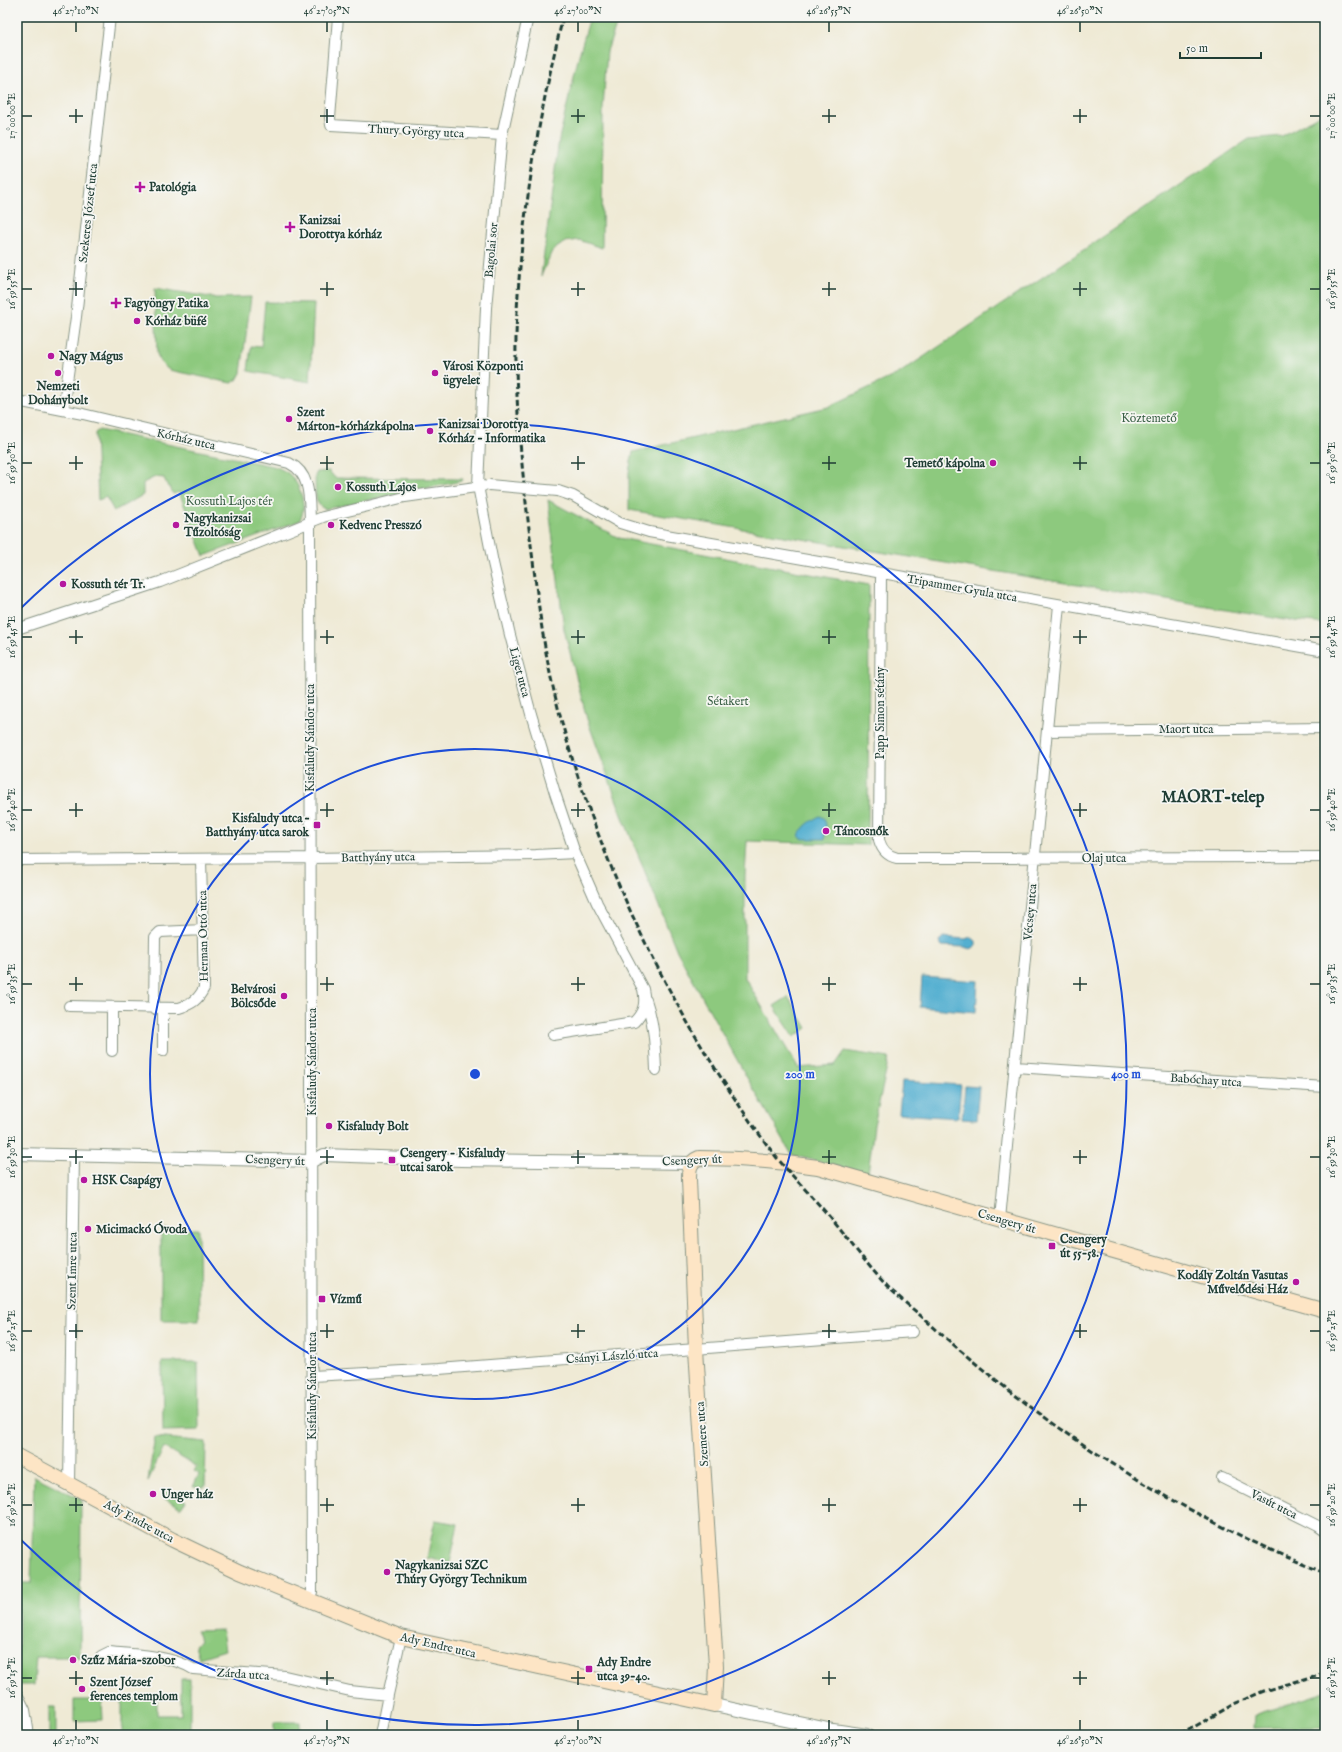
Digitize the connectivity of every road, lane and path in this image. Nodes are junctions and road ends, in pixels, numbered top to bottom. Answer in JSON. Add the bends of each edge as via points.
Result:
{"nodes":[{"id":1,"x":110,"y":17,"type":"edge"},
{"id":2,"x":338,"y":17,"type":"edge"},
{"id":3,"x":528,"y":17,"type":"edge"},
{"id":4,"x":502,"y":135,"type":"junction"},
{"id":5,"x":17,"y":401,"type":"edge"},
{"id":6,"x":63,"y":410,"type":"junction"},
{"id":7,"x":478,"y":486,"type":"junction"},
{"id":8,"x":310,"y":522,"type":"junction"},
{"id":9,"x":881,"y":574,"type":"junction"},
{"id":10,"x":1059,"y":605,"type":"junction"},
{"id":11,"x":17,"y":629,"type":"edge"},
{"id":12,"x":1325,"y":651,"type":"edge"},
{"id":13,"x":1325,"y":728,"type":"edge"},
{"id":14,"x":1047,"y":730,"type":"junction"},
{"id":15,"x":884,"y":852,"type":"joint"},
{"id":16,"x":575,"y":854,"type":"junction"},
{"id":17,"x":310,"y":858,"type":"junction"},
{"id":18,"x":1035,"y":858,"type":"junction"},
{"id":19,"x":1325,"y":858,"type":"edge"},
{"id":20,"x":201,"y":859,"type":"junction"},
{"id":21,"x":17,"y":860,"type":"edge"},
{"id":22,"x":203,"y":930,"type":"junction"},
{"id":23,"x":646,"y":1000,"type":"junction"},
{"id":24,"x":69,"y":1006,"type":"dead end"},
{"id":25,"x":112,"y":1008,"type":"junction"},
{"id":26,"x":159,"y":1009,"type":"junction"},
{"id":27,"x":553,"y":1035,"type":"dead end"},
{"id":28,"x":112,"y":1051,"type":"dead end"},
{"id":29,"x":163,"y":1051,"type":"dead end"},
{"id":30,"x":1015,"y":1067,"type":"junction"},
{"id":31,"x":656,"y":1070,"type":"dead end"},
{"id":32,"x":1325,"y":1087,"type":"edge"},
{"id":33,"x":17,"y":1154,"type":"edge"},
{"id":34,"x":74,"y":1156,"type":"junction"},
{"id":35,"x":312,"y":1161,"type":"junction"},
{"id":36,"x":691,"y":1163,"type":"junction"},
{"id":37,"x":1000,"y":1220,"type":"junction"},
{"id":38,"x":1325,"y":1311,"type":"edge"},
{"id":39,"x":913,"y":1332,"type":"dead end"},
{"id":40,"x":696,"y":1349,"type":"junction"},
{"id":41,"x":312,"y":1376,"type":"junction"},
{"id":42,"x":17,"y":1456,"type":"edge"},
{"id":43,"x":1222,"y":1478,"type":"dead end"},
{"id":44,"x":69,"y":1483,"type":"junction"},
{"id":45,"x":1325,"y":1531,"type":"edge"},
{"id":46,"x":308,"y":1600,"type":"junction"},
{"id":47,"x":401,"y":1637,"type":"junction"},
{"id":48,"x":101,"y":1656,"type":"dead end"},
{"id":49,"x":17,"y":1694,"type":"edge"},
{"id":50,"x":388,"y":1695,"type":"junction"},
{"id":51,"x":714,"y":1705,"type":"junction"},
{"id":52,"x":29,"y":1735,"type":"edge"},
{"id":53,"x":380,"y":1735,"type":"edge"},
{"id":54,"x":867,"y":1735,"type":"edge"}],
"edges":[{"from":1,"to":6,"type":"street","name":"Szekeres József utca"},
{"from":2,"to":4,"type":"street","name":"Thury György utca","via":[[331,125]]},
{"from":3,"to":4,"type":"street","name":"Bagolai sor"},
{"from":4,"to":7,"type":"street","name":"Bagolai sor","via":[[486,308]]},
{"from":5,"to":6,"type":"street","name":"Kórház utca"},
{"from":6,"to":8,"type":"street","name":"Kórház utca","via":[[289,463],[304,476],[308,489]]},
{"from":7,"to":8,"type":"street","via":[[405,497]]},
{"from":7,"to":9,"type":"street","name":"Tripammer Gyula utca","bridge":true,"via":[[558,491],[573,496],[626,525],[649,532]]},
{"from":7,"to":16,"type":"street","name":"Liget utca","via":[[493,563],[531,714]]},
{"from":8,"to":11,"type":"street","via":[[160,582]]},
{"from":8,"to":17,"type":"street","name":"Kisfaludy Sándor utca"},
{"from":9,"to":10,"type":"street","name":"Tripammer Gyula utca"},
{"from":9,"to":15,"type":"street","name":"Papp Simon sétány","via":[[879,840]]},
{"from":10,"to":12,"type":"street","name":"Tripammer Gyula utca"},
{"from":10,"to":14,"type":"street","name":"Vécsey utca"},
{"from":13,"to":14,"type":"street","name":"Maort utca"},
{"from":14,"to":18,"type":"street","name":"Vécsey utca"},
{"from":15,"to":18,"type":"street","name":"Olaj utca","via":[[897,858]]},
{"from":16,"to":17,"type":"street","name":"Batthyány utca"},
{"from":16,"to":23,"type":"street","via":[[597,903],[643,989]]},
{"from":17,"to":20,"type":"street","name":"Batthyány utca"},
{"from":17,"to":35,"type":"street","name":"Kisfaludy Sándor utca"},
{"from":18,"to":19,"type":"street","name":"Olaj utca"},
{"from":18,"to":30,"type":"street","name":"Vécsey utca"},
{"from":20,"to":21,"type":"street","name":"Batthyány utca"},
{"from":20,"to":22,"type":"street","name":"Herman Ottó utca"},
{"from":22,"to":26,"type":"street","name":"Herman Ottó utca","via":[[204,988],[200,997],[180,1008]]},
{"from":22,"to":26,"type":"street","via":[[160,932],[155,937]]},
{"from":23,"to":27,"type":"street","via":[[634,1022]]},
{"from":23,"to":31,"type":"street","via":[[654,1034]]},
{"from":24,"to":25,"type":"street","name":"Herman Ottó utca"},
{"from":25,"to":26,"type":"street","name":"Herman Ottó utca"},
{"from":25,"to":28,"type":"street"},
{"from":26,"to":29,"type":"street"},
{"from":30,"to":32,"type":"street","name":"Babóchay utca"},
{"from":30,"to":37,"type":"street","name":"Vécsey utca"},
{"from":33,"to":34,"type":"street","name":"Csengery út"},
{"from":34,"to":35,"type":"street","name":"Csengery út"},
{"from":34,"to":44,"type":"street","name":"Szent Imre utca"},
{"from":35,"to":36,"type":"street","name":"Csengery út","via":[[324,1155],[461,1160]]},
{"from":35,"to":41,"type":"street","name":"Kisfaludy Sándor utca"},
{"from":36,"to":37,"type":"main road","name":"Csengery út","via":[[699,1158],[742,1159],[818,1167]]},
{"from":36,"to":40,"type":"main road","name":"Szemere utca","via":[[689,1180]]},
{"from":37,"to":38,"type":"main road","name":"Csengery út"},
{"from":39,"to":40,"type":"street","name":"Csányi László utca"},
{"from":40,"to":41,"type":"street","name":"Csányi László utca"},
{"from":40,"to":51,"type":"main road","name":"Szemere utca","via":[[716,1666]]},
{"from":41,"to":46,"type":"street","name":"Kisfaludy Sándor utca","via":[[312,1592]]},
{"from":42,"to":44,"type":"main road","name":"Ady Endre utca"},
{"from":43,"to":45,"type":"street","name":"Vasút utca"},
{"from":44,"to":46,"type":"main road","name":"Ady Endre utca","via":[[173,1540],[240,1572]]},
{"from":46,"to":47,"type":"main road","name":"Ady Endre utca"},
{"from":47,"to":50,"type":"street"},
{"from":47,"to":51,"type":"main road","name":"Ady Endre utca"},
{"from":48,"to":50,"type":"street","name":"Zárda utca","via":[[109,1652],[164,1659],[193,1669],[285,1676],[350,1691]]},
{"from":49,"to":52,"type":"street","via":[[25,1710]]},
{"from":50,"to":53,"type":"street"},
{"from":51,"to":54,"type":"street","name":"Ady Endre utca"}]}
